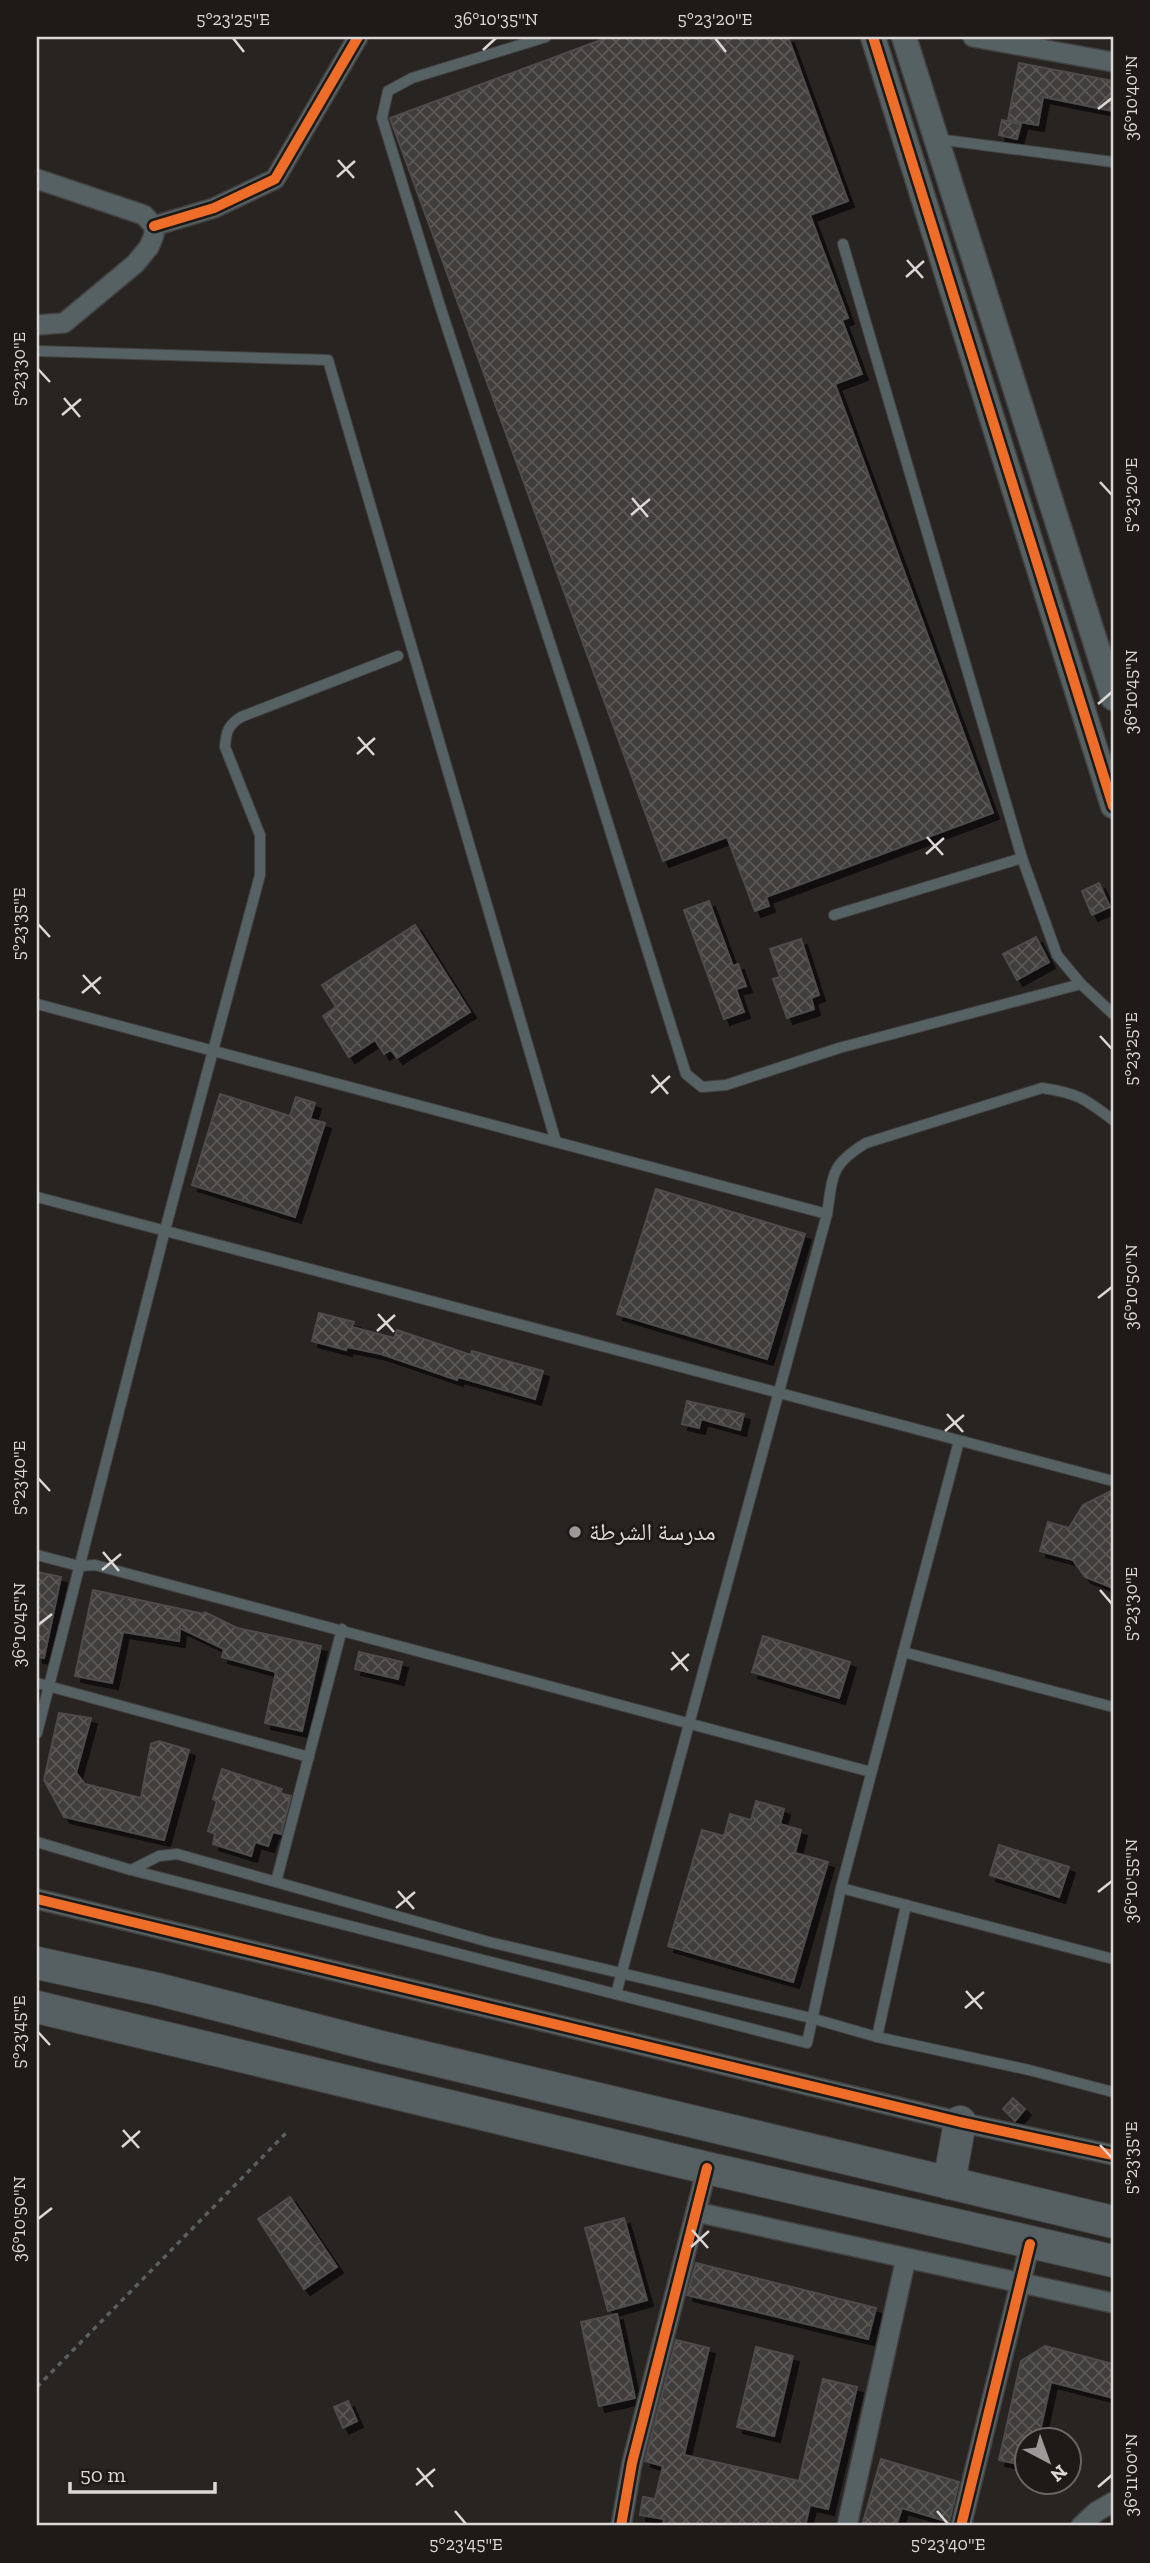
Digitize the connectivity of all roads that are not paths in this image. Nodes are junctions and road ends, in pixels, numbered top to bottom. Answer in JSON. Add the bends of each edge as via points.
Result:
{"nodes":[{"id":1,"x":358,"y":37,"type":"edge"},
{"id":2,"x":547,"y":37,"type":"edge"},
{"id":3,"x":873,"y":37,"type":"edge"},
{"id":4,"x":904,"y":37,"type":"edge"},
{"id":5,"x":978,"y":37,"type":"edge"},
{"id":6,"x":1113,"y":62,"type":"edge"},
{"id":7,"x":937,"y":139,"type":"junction"},
{"id":8,"x":1113,"y":162,"type":"edge"},
{"id":9,"x":37,"y":179,"type":"edge"},
{"id":10,"x":153,"y":226,"type":"junction"},
{"id":11,"x":843,"y":244,"type":"dead end"},
{"id":12,"x":37,"y":325,"type":"edge"},
{"id":13,"x":37,"y":351,"type":"edge"},
{"id":14,"x":398,"y":656,"type":"dead end"},
{"id":15,"x":1113,"y":698,"type":"edge"},
{"id":16,"x":1113,"y":806,"type":"edge"},
{"id":17,"x":1023,"y":858,"type":"junction"},
{"id":18,"x":834,"y":915,"type":"dead end"},
{"id":19,"x":1081,"y":984,"type":"junction"},
{"id":20,"x":37,"y":1004,"type":"edge"},
{"id":21,"x":1113,"y":1014,"type":"edge"},
{"id":22,"x":214,"y":1051,"type":"junction"},
{"id":23,"x":1113,"y":1120,"type":"edge"},
{"id":24,"x":556,"y":1142,"type":"junction"},
{"id":25,"x":37,"y":1197,"type":"edge"},
{"id":26,"x":827,"y":1214,"type":"junction"},
{"id":27,"x":165,"y":1230,"type":"junction"},
{"id":28,"x":778,"y":1393,"type":"junction"},
{"id":29,"x":959,"y":1441,"type":"junction"},
{"id":30,"x":1113,"y":1481,"type":"edge"},
{"id":31,"x":37,"y":1555,"type":"edge"},
{"id":32,"x":79,"y":1566,"type":"junction"},
{"id":33,"x":342,"y":1629,"type":"junction"},
{"id":34,"x":903,"y":1652,"type":"junction"},
{"id":35,"x":37,"y":1683,"type":"edge"},
{"id":36,"x":48,"y":1686,"type":"junction"},
{"id":37,"x":1113,"y":1707,"type":"edge"},
{"id":38,"x":689,"y":1724,"type":"junction"},
{"id":39,"x":37,"y":1732,"type":"edge"},
{"id":40,"x":309,"y":1757,"type":"junction"},
{"id":41,"x":871,"y":1772,"type":"junction"},
{"id":42,"x":37,"y":1842,"type":"edge"},
{"id":43,"x":131,"y":1870,"type":"junction"},
{"id":44,"x":276,"y":1882,"type":"junction"},
{"id":45,"x":841,"y":1888,"type":"junction"},
{"id":46,"x":37,"y":1899,"type":"edge"},
{"id":47,"x":906,"y":1905,"type":"junction"},
{"id":48,"x":1113,"y":1959,"type":"edge"},
{"id":49,"x":37,"y":1962,"type":"edge"},
{"id":50,"x":621,"y":1973,"type":"junction"},
{"id":51,"x":616,"y":1994,"type":"junction"},
{"id":52,"x":37,"y":2007,"type":"edge"},
{"id":53,"x":811,"y":2018,"type":"junction"},
{"id":54,"x":877,"y":2037,"type":"junction"},
{"id":55,"x":1113,"y":2092,"type":"edge"},
{"id":56,"x":960,"y":2122,"type":"junction"},
{"id":57,"x":1113,"y":2155,"type":"edge"},
{"id":58,"x":708,"y":2168,"type":"junction"},
{"id":59,"x":949,"y":2183,"type":"junction"},
{"id":60,"x":696,"y":2212,"type":"junction"},
{"id":61,"x":1113,"y":2222,"type":"edge"},
{"id":62,"x":1030,"y":2244,"type":"junction"},
{"id":63,"x":906,"y":2258,"type":"junction"},
{"id":64,"x":1113,"y":2261,"type":"edge"},
{"id":65,"x":1020,"y":2283,"type":"junction"},
{"id":66,"x":1113,"y":2303,"type":"edge"},
{"id":67,"x":1113,"y":2502,"type":"edge"},
{"id":68,"x":621,"y":2526,"type":"edge"},
{"id":69,"x":847,"y":2526,"type":"edge"},
{"id":70,"x":961,"y":2526,"type":"edge"},
{"id":71,"x":1081,"y":2526,"type":"edge"}],
"edges":[{"from":1,"to":10,"type":"street","via":[[275,179],[214,208]]},
{"from":2,"to":19,"type":"lane","via":[[412,78],[388,91],[382,118],[686,1074],[702,1087],[726,1085],[839,1048]]},
{"from":3,"to":16,"type":"street"},
{"from":4,"to":7,"type":"street"},
{"from":5,"to":6,"type":"street"},
{"from":7,"to":8,"type":"lane"},
{"from":7,"to":15,"type":"street"},
{"from":9,"to":10,"type":"street","via":[[144,215]]},
{"from":10,"to":12,"type":"street","via":[[149,247],[125,272],[64,323]]},
{"from":11,"to":17,"type":"lane"},
{"from":13,"to":24,"type":"lane","via":[[328,360]]},
{"from":14,"to":22,"type":"lane","via":[[230,724],[225,747],[260,835],[261,875]]},
{"from":17,"to":18,"type":"lane"},
{"from":17,"to":19,"type":"lane","via":[[1057,955]]},
{"from":19,"to":21,"type":"lane"},
{"from":20,"to":22,"type":"lane"},
{"from":22,"to":24,"type":"lane"},
{"from":22,"to":27,"type":"lane"},
{"from":23,"to":26,"type":"lane","via":[[1070,1092],[1042,1088],[866,1143],[845,1156],[834,1175]]},
{"from":24,"to":26,"type":"lane"},
{"from":25,"to":27,"type":"lane"},
{"from":26,"to":28,"type":"lane"},
{"from":27,"to":28,"type":"lane"},
{"from":27,"to":32,"type":"lane"},
{"from":28,"to":29,"type":"lane"},
{"from":28,"to":38,"type":"lane"},
{"from":29,"to":30,"type":"lane"},
{"from":29,"to":34,"type":"lane"},
{"from":31,"to":32,"type":"lane"},
{"from":32,"to":33,"type":"lane","via":[[95,1565]]},
{"from":32,"to":36,"type":"lane"},
{"from":33,"to":38,"type":"lane"},
{"from":33,"to":40,"type":"lane"},
{"from":34,"to":37,"type":"lane"},
{"from":34,"to":41,"type":"lane"},
{"from":35,"to":36,"type":"lane"},
{"from":36,"to":39,"type":"lane"},
{"from":36,"to":40,"type":"lane"},
{"from":38,"to":41,"type":"lane"},
{"from":38,"to":50,"type":"lane"},
{"from":40,"to":44,"type":"lane"},
{"from":41,"to":45,"type":"lane"},
{"from":42,"to":43,"type":"lane"},
{"from":43,"to":44,"type":"lane","via":[[159,1856],[177,1854]]},
{"from":43,"to":51,"type":"lane"},
{"from":44,"to":50,"type":"lane","via":[[489,1942]]},
{"from":45,"to":47,"type":"lane"},
{"from":45,"to":53,"type":"lane"},
{"from":46,"to":56,"type":"street"},
{"from":47,"to":48,"type":"lane"},
{"from":47,"to":54,"type":"lane"},
{"from":49,"to":59,"type":"highway"},
{"from":50,"to":51,"type":"lane"},
{"from":50,"to":53,"type":"lane"},
{"from":51,"to":53,"type":"lane","via":[[807,2043]]},
{"from":52,"to":58,"type":"highway"},
{"from":53,"to":54,"type":"lane"},
{"from":54,"to":55,"type":"lane"},
{"from":56,"to":57,"type":"street"},
{"from":56,"to":59,"type":"highway"},
{"from":58,"to":60,"type":"street"},
{"from":58,"to":62,"type":"highway"},
{"from":59,"to":61,"type":"highway"},
{"from":60,"to":63,"type":"street"},
{"from":60,"to":68,"type":"street","via":[[632,2463]]},
{"from":62,"to":64,"type":"highway"},
{"from":62,"to":65,"type":"street"},
{"from":63,"to":65,"type":"street"},
{"from":63,"to":69,"type":"street"},
{"from":65,"to":66,"type":"street"},
{"from":65,"to":70,"type":"street"},
{"from":67,"to":71,"type":"street"}]}
